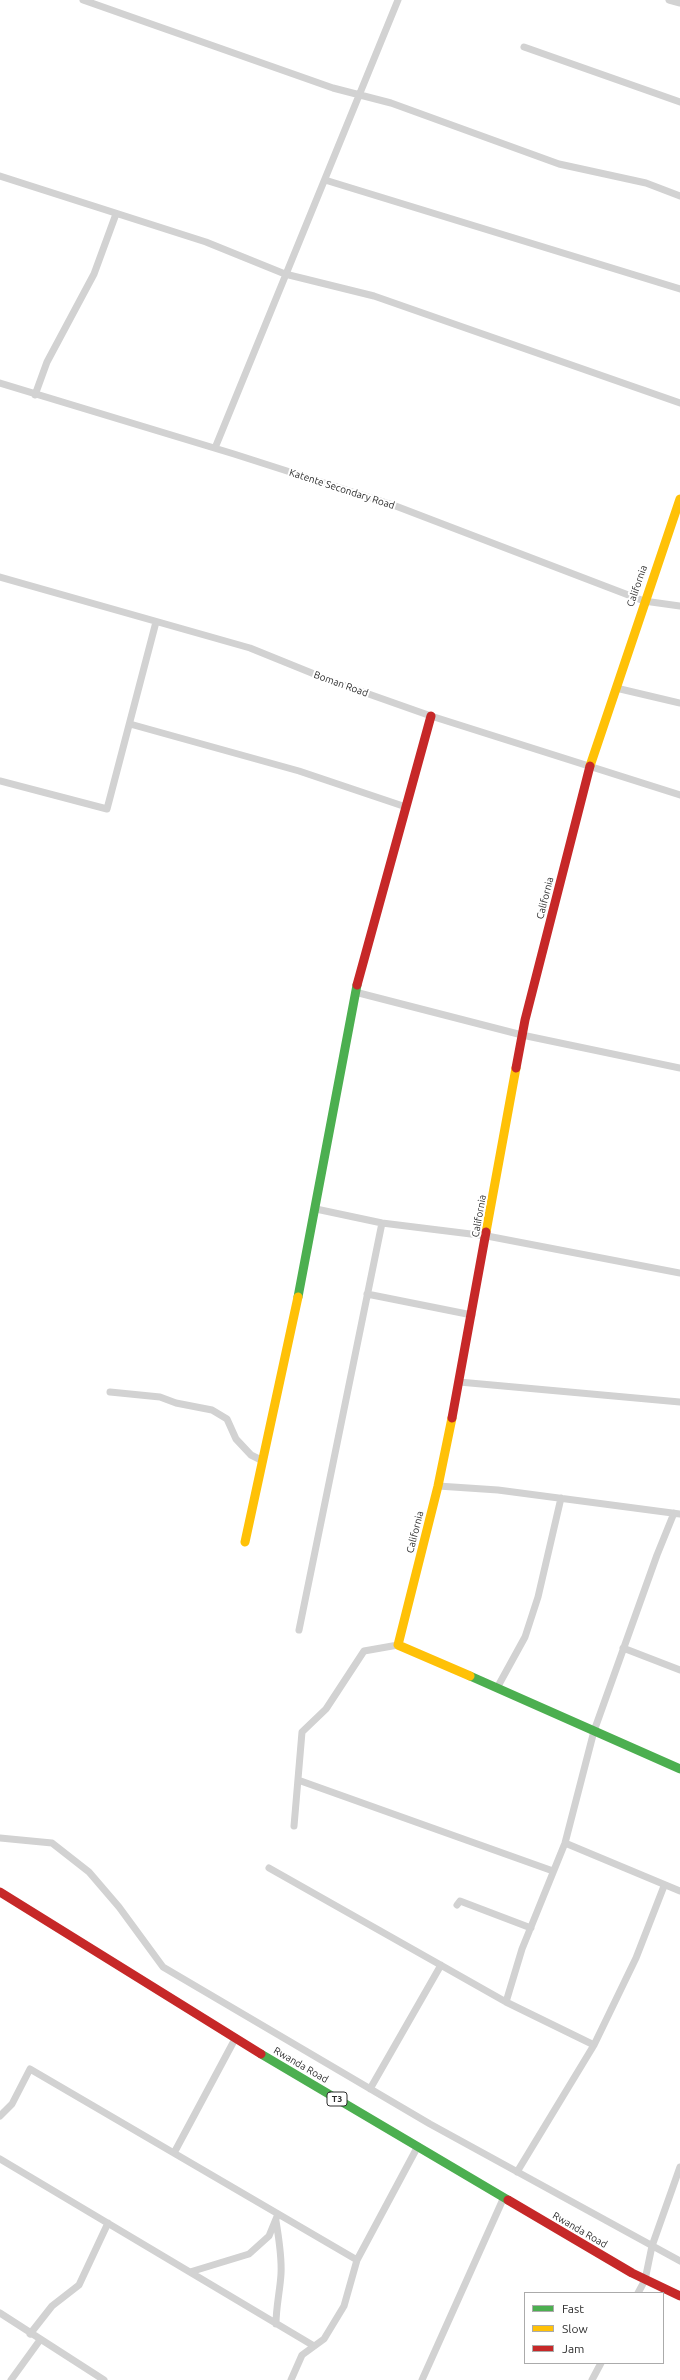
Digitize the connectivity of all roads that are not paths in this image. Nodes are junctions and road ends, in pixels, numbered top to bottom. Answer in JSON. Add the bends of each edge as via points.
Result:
{"nodes":[{"id":1,"x":84,"y":0,"type":"edge"},
{"id":2,"x":398,"y":0,"type":"edge"},
{"id":3,"x":669,"y":0,"type":"edge"},
{"id":4,"x":680,"y":3,"type":"edge"},
{"id":5,"x":524,"y":47,"type":"dead end"},
{"id":6,"x":360,"y":95,"type":"junction"},
{"id":7,"x":680,"y":102,"type":"edge"},
{"id":8,"x":0,"y":176,"type":"edge"},
{"id":9,"x":325,"y":180,"type":"junction"},
{"id":10,"x":680,"y":196,"type":"edge"},
{"id":11,"x":116,"y":214,"type":"junction"},
{"id":12,"x":285,"y":274,"type":"junction"},
{"id":13,"x":680,"y":289,"type":"edge"},
{"id":14,"x":0,"y":383,"type":"edge"},
{"id":15,"x":36,"y":395,"type":"junction"},
{"id":16,"x":680,"y":402,"type":"edge"},
{"id":17,"x":215,"y":448,"type":"junction"},
{"id":18,"x":680,"y":498,"type":"edge"},
{"id":19,"x":0,"y":577,"type":"edge"},
{"id":20,"x":644,"y":601,"type":"junction"},
{"id":21,"x":680,"y":606,"type":"edge"},
{"id":22,"x":156,"y":622,"type":"junction"},
{"id":23,"x":616,"y":688,"type":"junction"},
{"id":24,"x":680,"y":702,"type":"edge"},
{"id":25,"x":431,"y":716,"type":"junction"},
{"id":26,"x":130,"y":724,"type":"junction"},
{"id":27,"x":590,"y":767,"type":"junction"},
{"id":28,"x":0,"y":781,"type":"edge"},
{"id":29,"x":8,"y":783,"type":"junction"},
{"id":30,"x":0,"y":788,"type":"edge"},
{"id":31,"x":680,"y":795,"type":"edge"},
{"id":32,"x":406,"y":807,"type":"junction"},
{"id":33,"x":355,"y":992,"type":"junction"},
{"id":34,"x":522,"y":1035,"type":"junction"},
{"id":35,"x":680,"y":1068,"type":"edge"},
{"id":36,"x":316,"y":1209,"type":"junction"},
{"id":37,"x":382,"y":1223,"type":"junction"},
{"id":38,"x":487,"y":1236,"type":"junction"},
{"id":39,"x":680,"y":1273,"type":"edge"},
{"id":40,"x":367,"y":1294,"type":"junction"},
{"id":41,"x":472,"y":1315,"type":"junction"},
{"id":42,"x":459,"y":1382,"type":"junction"},
{"id":43,"x":110,"y":1392,"type":"dead end"},
{"id":44,"x":680,"y":1402,"type":"edge"},
{"id":45,"x":263,"y":1461,"type":"junction"},
{"id":46,"x":438,"y":1486,"type":"junction"},
{"id":47,"x":561,"y":1498,"type":"junction"},
{"id":48,"x":677,"y":1514,"type":"edge"},
{"id":49,"x":245,"y":1542,"type":"dead end"},
{"id":50,"x":299,"y":1630,"type":"dead end"},
{"id":51,"x":398,"y":1645,"type":"junction"},
{"id":52,"x":623,"y":1648,"type":"junction"},
{"id":53,"x":680,"y":1670,"type":"edge"},
{"id":54,"x":497,"y":1688,"type":"junction"},
{"id":55,"x":594,"y":1731,"type":"junction"},
{"id":56,"x":680,"y":1769,"type":"edge"},
{"id":57,"x":298,"y":1780,"type":"junction"},
{"id":58,"x":294,"y":1826,"type":"dead end"},
{"id":59,"x":0,"y":1838,"type":"edge"},
{"id":60,"x":565,"y":1843,"type":"junction"},
{"id":61,"x":269,"y":1868,"type":"dead end"},
{"id":62,"x":554,"y":1872,"type":"junction"},
{"id":63,"x":664,"y":1886,"type":"junction"},
{"id":64,"x":680,"y":1891,"type":"edge"},
{"id":65,"x":0,"y":1892,"type":"edge"},
{"id":66,"x":457,"y":1905,"type":"dead end"},
{"id":67,"x":531,"y":1928,"type":"junction"},
{"id":68,"x":441,"y":1965,"type":"junction"},
{"id":69,"x":506,"y":2002,"type":"junction"},
{"id":70,"x":235,"y":2039,"type":"junction"},
{"id":71,"x":594,"y":2045,"type":"junction"},
{"id":72,"x":370,"y":2089,"type":"junction"},
{"id":73,"x":0,"y":2116,"type":"edge"},
{"id":74,"x":418,"y":2146,"type":"junction"},
{"id":75,"x":174,"y":2153,"type":"junction"},
{"id":76,"x":0,"y":2159,"type":"edge"},
{"id":77,"x":680,"y":2167,"type":"edge"},
{"id":78,"x":517,"y":2172,"type":"junction"},
{"id":79,"x":504,"y":2197,"type":"junction"},
{"id":80,"x":278,"y":2214,"type":"junction"},
{"id":81,"x":276,"y":2221,"type":"junction"},
{"id":82,"x":108,"y":2223,"type":"junction"},
{"id":83,"x":652,"y":2246,"type":"junction"},
{"id":84,"x":357,"y":2260,"type":"junction"},
{"id":85,"x":680,"y":2261,"type":"edge"},
{"id":86,"x":190,"y":2272,"type":"junction"},
{"id":87,"x":645,"y":2280,"type":"junction"},
{"id":88,"x":639,"y":2292,"type":"edge"},
{"id":89,"x":680,"y":2296,"type":"edge"},
{"id":90,"x":0,"y":2313,"type":"edge"},
{"id":91,"x":276,"y":2324,"type":"junction"},
{"id":92,"x":30,"y":2334,"type":"junction"},
{"id":93,"x":40,"y":2340,"type":"junction"},
{"id":94,"x":314,"y":2346,"type":"junction"},
{"id":95,"x":600,"y":2364,"type":"edge"},
{"id":96,"x":11,"y":2380,"type":"edge"},
{"id":97,"x":104,"y":2380,"type":"edge"},
{"id":98,"x":291,"y":2380,"type":"edge"},
{"id":99,"x":422,"y":2380,"type":"edge"},
{"id":100,"x":592,"y":2380,"type":"edge"}],
"edges":[{"from":1,"to":6,"type":"street","via":[[283,71]]},
{"from":2,"to":6,"type":"street"},
{"from":3,"to":4,"type":"street"},
{"from":5,"to":7,"type":"street"},
{"from":6,"to":9,"type":"street"},
{"from":6,"to":10,"type":"street","via":[[391,103],[559,164],[646,183]]},
{"from":8,"to":11,"type":"street"},
{"from":9,"to":12,"type":"street"},
{"from":9,"to":13,"type":"street"},
{"from":11,"to":12,"type":"street","via":[[206,242]]},
{"from":11,"to":15,"type":"street","via":[[94,274],[48,362]]},
{"from":12,"to":16,"type":"street","via":[[374,296]]},
{"from":12,"to":17,"type":"street"},
{"from":14,"to":15,"type":"street","name":"Katente Secondary Road"},
{"from":15,"to":17,"type":"street","name":"Katente Secondary Road"},
{"from":17,"to":20,"type":"street","name":"Katente Secondary Road","via":[[393,505]]},
{"from":18,"to":20,"type":"main road","name":"California"},
{"from":19,"to":22,"type":"street","name":"Boman Road"},
{"from":20,"to":21,"type":"street","name":"Katente Secondary Road"},
{"from":20,"to":23,"type":"main road","name":"California"},
{"from":22,"to":25,"type":"street","name":"Boman Road","via":[[250,648],[329,680]]},
{"from":22,"to":26,"type":"street"},
{"from":23,"to":24,"type":"street"},
{"from":23,"to":27,"type":"main road","name":"California"},
{"from":25,"to":27,"type":"street","name":"Boman Road"},
{"from":25,"to":32,"type":"main road"},
{"from":26,"to":29,"type":"street","via":[[107,809]]},
{"from":26,"to":32,"type":"street","via":[[299,771]]},
{"from":27,"to":31,"type":"street","name":"Boman Road"},
{"from":27,"to":34,"type":"main road","name":"California"},
{"from":28,"to":29,"type":"street"},
{"from":29,"to":30,"type":"street"},
{"from":32,"to":33,"type":"main road"},
{"from":33,"to":34,"type":"street"},
{"from":33,"to":36,"type":"main road"},
{"from":34,"to":35,"type":"street"},
{"from":34,"to":38,"type":"main road","name":"California"},
{"from":36,"to":37,"type":"street"},
{"from":36,"to":45,"type":"main road"},
{"from":37,"to":38,"type":"street"},
{"from":37,"to":40,"type":"street"},
{"from":38,"to":39,"type":"street"},
{"from":38,"to":41,"type":"main road","name":"California"},
{"from":40,"to":41,"type":"street"},
{"from":40,"to":50,"type":"street"},
{"from":41,"to":42,"type":"main road","name":"California"},
{"from":42,"to":44,"type":"street"},
{"from":42,"to":46,"type":"main road","name":"California"},
{"from":43,"to":45,"type":"street","via":[[160,1397],[212,1410],[227,1419],[236,1439],[251,1454]]},
{"from":45,"to":49,"type":"main road"},
{"from":46,"to":47,"type":"street"},
{"from":46,"to":51,"type":"main road","name":"California"},
{"from":47,"to":48,"type":"street"},
{"from":47,"to":54,"type":"street","via":[[538,1598],[525,1637]]},
{"from":48,"to":52,"type":"street"},
{"from":51,"to":54,"type":"main road"},
{"from":51,"to":57,"type":"street","via":[[364,1651],[326,1709],[302,1732]]},
{"from":52,"to":53,"type":"street"},
{"from":52,"to":55,"type":"street"},
{"from":54,"to":55,"type":"main road"},
{"from":55,"to":56,"type":"main road"},
{"from":55,"to":60,"type":"street"},
{"from":57,"to":58,"type":"street"},
{"from":57,"to":62,"type":"street"},
{"from":59,"to":72,"type":"street","via":[[52,1843],[89,1872],[119,1907],[163,1967]]},
{"from":60,"to":62,"type":"street"},
{"from":60,"to":63,"type":"street"},
{"from":61,"to":68,"type":"street"},
{"from":62,"to":67,"type":"street"},
{"from":63,"to":64,"type":"street"},
{"from":63,"to":71,"type":"street","via":[[636,1958]]},
{"from":65,"to":70,"type":"main road","name":"Rwanda Road","number":"T3"},
{"from":66,"to":67,"type":"street","via":[[460,1901],[473,1904]]},
{"from":67,"to":69,"type":"street"},
{"from":68,"to":69,"type":"street"},
{"from":68,"to":72,"type":"street"},
{"from":69,"to":71,"type":"street"},
{"from":70,"to":74,"type":"main road","name":"Rwanda Road","number":"T3"},
{"from":70,"to":75,"type":"street"},
{"from":71,"to":78,"type":"street"},
{"from":72,"to":78,"type":"street"},
{"from":73,"to":75,"type":"street","via":[[12,2104],[30,2069]]},
{"from":74,"to":79,"type":"main road","name":"Rwanda Road","number":"T3"},
{"from":74,"to":84,"type":"street"},
{"from":75,"to":80,"type":"street"},
{"from":76,"to":82,"type":"street"},
{"from":77,"to":83,"type":"street"},
{"from":78,"to":83,"type":"street"},
{"from":79,"to":87,"type":"main road","name":"Rwanda Road","number":"T3"},
{"from":79,"to":99,"type":"street"},
{"from":80,"to":81,"type":"street"},
{"from":80,"to":84,"type":"street"},
{"from":81,"to":86,"type":"street","via":[[269,2236],[249,2254]]},
{"from":81,"to":91,"type":"street","via":[[281,2274]]},
{"from":82,"to":86,"type":"street"},
{"from":82,"to":92,"type":"street","via":[[79,2285],[52,2306]]},
{"from":83,"to":85,"type":"street"},
{"from":83,"to":87,"type":"street"},
{"from":84,"to":94,"type":"street","via":[[344,2306],[324,2339]]},
{"from":86,"to":91,"type":"street"},
{"from":87,"to":88,"type":"street"},
{"from":87,"to":89,"type":"main road","name":"Rwanda Road","number":"T3"},
{"from":90,"to":92,"type":"street"},
{"from":91,"to":94,"type":"street"},
{"from":92,"to":93,"type":"street"},
{"from":93,"to":96,"type":"street"},
{"from":93,"to":97,"type":"street"},
{"from":94,"to":98,"type":"street","via":[[302,2355]]},
{"from":95,"to":100,"type":"street"}]}
